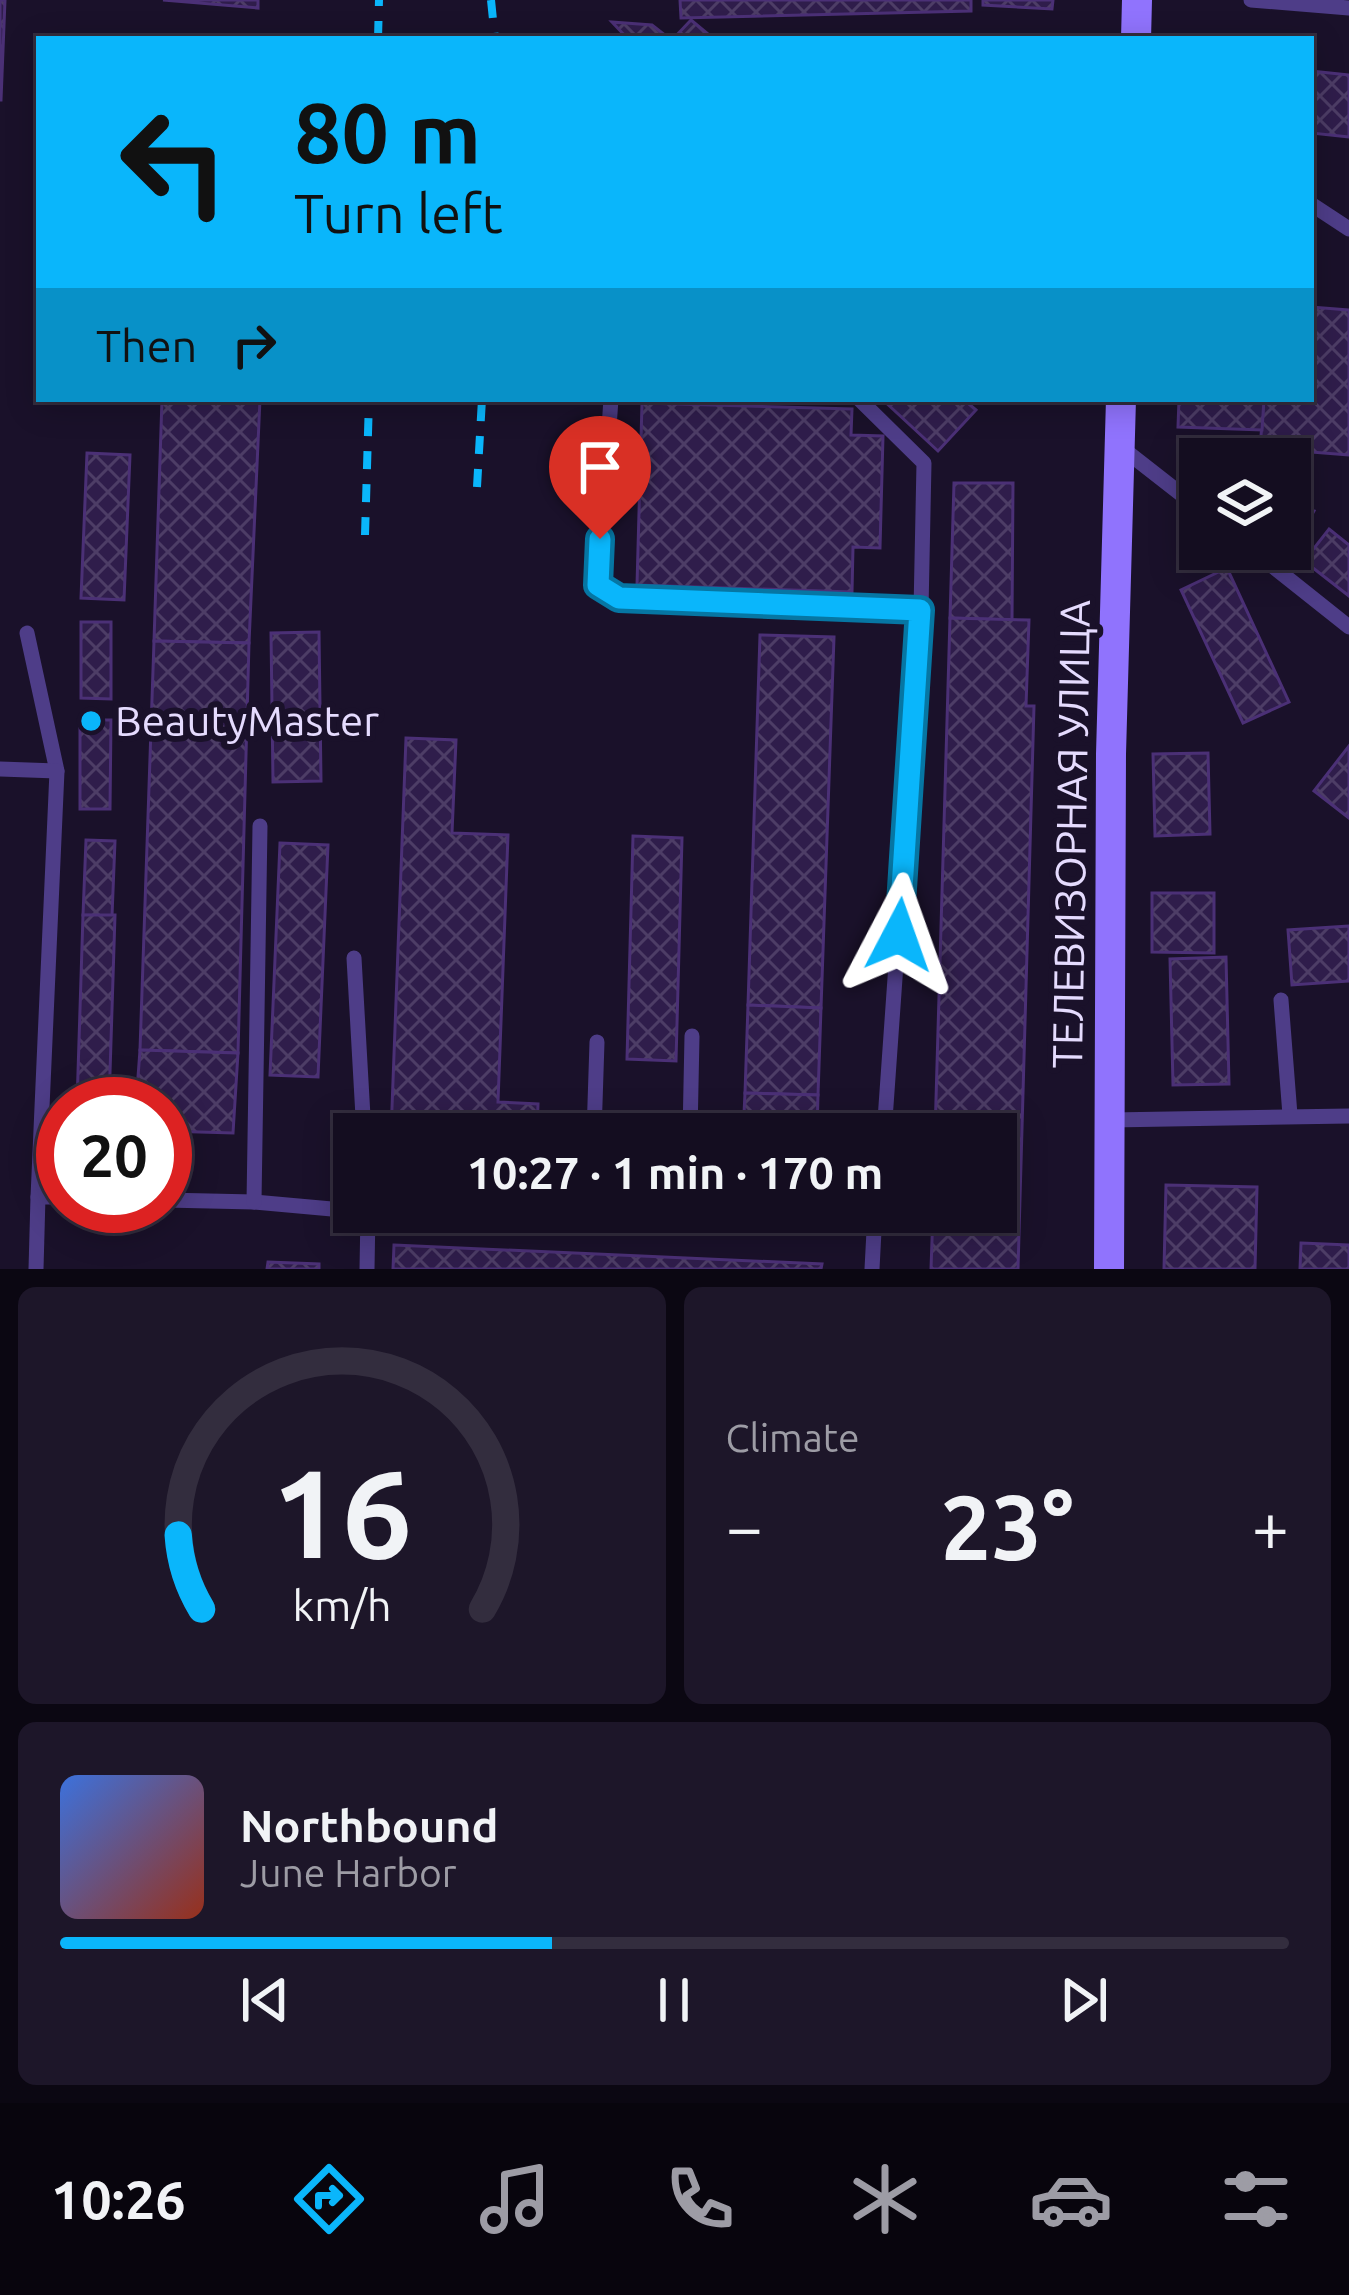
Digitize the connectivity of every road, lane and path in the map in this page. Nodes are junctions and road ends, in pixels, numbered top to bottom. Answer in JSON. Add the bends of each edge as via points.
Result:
{"nodes":[{"id":1,"x":1138,"y":0,"type":"edge"},
{"id":2,"x":1251,"y":0,"type":"edge"},
{"id":3,"x":1349,"y":8,"type":"edge"},
{"id":4,"x":1136,"y":36,"type":"edge"},
{"id":5,"x":1314,"y":206,"type":"edge"},
{"id":6,"x":1349,"y":229,"type":"edge"},
{"id":7,"x":610,"y":402,"type":"edge"},
{"id":8,"x":862,"y":402,"type":"edge"},
{"id":9,"x":1121,"y":402,"type":"edge"},
{"id":10,"x":1118,"y":445,"type":"junction"},
{"id":11,"x":1179,"y":493,"type":"edge"},
{"id":12,"x":1277,"y":570,"type":"edge"},
{"id":13,"x":920,"y":610,"type":"junction"},
{"id":14,"x":1349,"y":627,"type":"edge"},
{"id":15,"x":27,"y":633,"type":"dead end"},
{"id":16,"x":0,"y":769,"type":"edge"},
{"id":17,"x":57,"y":770,"type":"junction"},
{"id":18,"x":260,"y":826,"type":"dead end"},
{"id":19,"x":355,"y":958,"type":"dead end"},
{"id":20,"x":1281,"y":1000,"type":"dead end"},
{"id":21,"x":692,"y":1036,"type":"dead end"},
{"id":22,"x":596,"y":1042,"type":"dead end"},
{"id":23,"x":43,"y":1077,"type":"edge"},
{"id":24,"x":363,"y":1113,"type":"edge"},
{"id":25,"x":594,"y":1113,"type":"edge"},
{"id":26,"x":690,"y":1113,"type":"edge"},
{"id":27,"x":885,"y":1113,"type":"edge"},
{"id":28,"x":1290,"y":1115,"type":"junction"},
{"id":29,"x":1349,"y":1116,"type":"edge"},
{"id":30,"x":1111,"y":1120,"type":"junction"},
{"id":31,"x":192,"y":1201,"type":"edge"},
{"id":32,"x":254,"y":1202,"type":"junction"},
{"id":33,"x":333,"y":1209,"type":"edge"},
{"id":34,"x":37,"y":1233,"type":"edge"},
{"id":35,"x":367,"y":1233,"type":"edge"},
{"id":36,"x":873,"y":1233,"type":"edge"},
{"id":37,"x":36,"y":1269,"type":"edge"},
{"id":38,"x":367,"y":1269,"type":"edge"},
{"id":39,"x":872,"y":1269,"type":"edge"},
{"id":40,"x":1109,"y":1269,"type":"edge"}],
"edges":[{"from":1,"to":4,"type":"street"},
{"from":2,"to":3,"type":"lane"},
{"from":5,"to":6,"type":"lane"},
{"from":7,"to":13,"type":"lane","via":[[598,585],[619,598]]},
{"from":8,"to":13,"type":"lane","via":[[924,463]]},
{"from":9,"to":10,"type":"street","name":"ТЕЛЕВИЗОРНАЯ УЛИЦА"},
{"from":10,"to":11,"type":"lane"},
{"from":10,"to":30,"type":"street","name":"ТЕЛЕВИЗОРНАЯ УЛИЦА"},
{"from":12,"to":14,"type":"lane"},
{"from":13,"to":27,"type":"lane"},
{"from":15,"to":17,"type":"lane"},
{"from":16,"to":17,"type":"lane"},
{"from":17,"to":23,"type":"lane"},
{"from":18,"to":32,"type":"lane"},
{"from":19,"to":24,"type":"lane"},
{"from":20,"to":28,"type":"lane"},
{"from":21,"to":26,"type":"lane"},
{"from":22,"to":25,"type":"lane"},
{"from":28,"to":29,"type":"lane"},
{"from":28,"to":30,"type":"lane"},
{"from":30,"to":40,"type":"street","name":"ТЕЛЕВИЗОРНАЯ УЛИЦА"},
{"from":31,"to":32,"type":"lane"},
{"from":32,"to":33,"type":"lane"},
{"from":34,"to":37,"type":"lane"},
{"from":35,"to":38,"type":"lane"},
{"from":36,"to":39,"type":"lane"}]}
